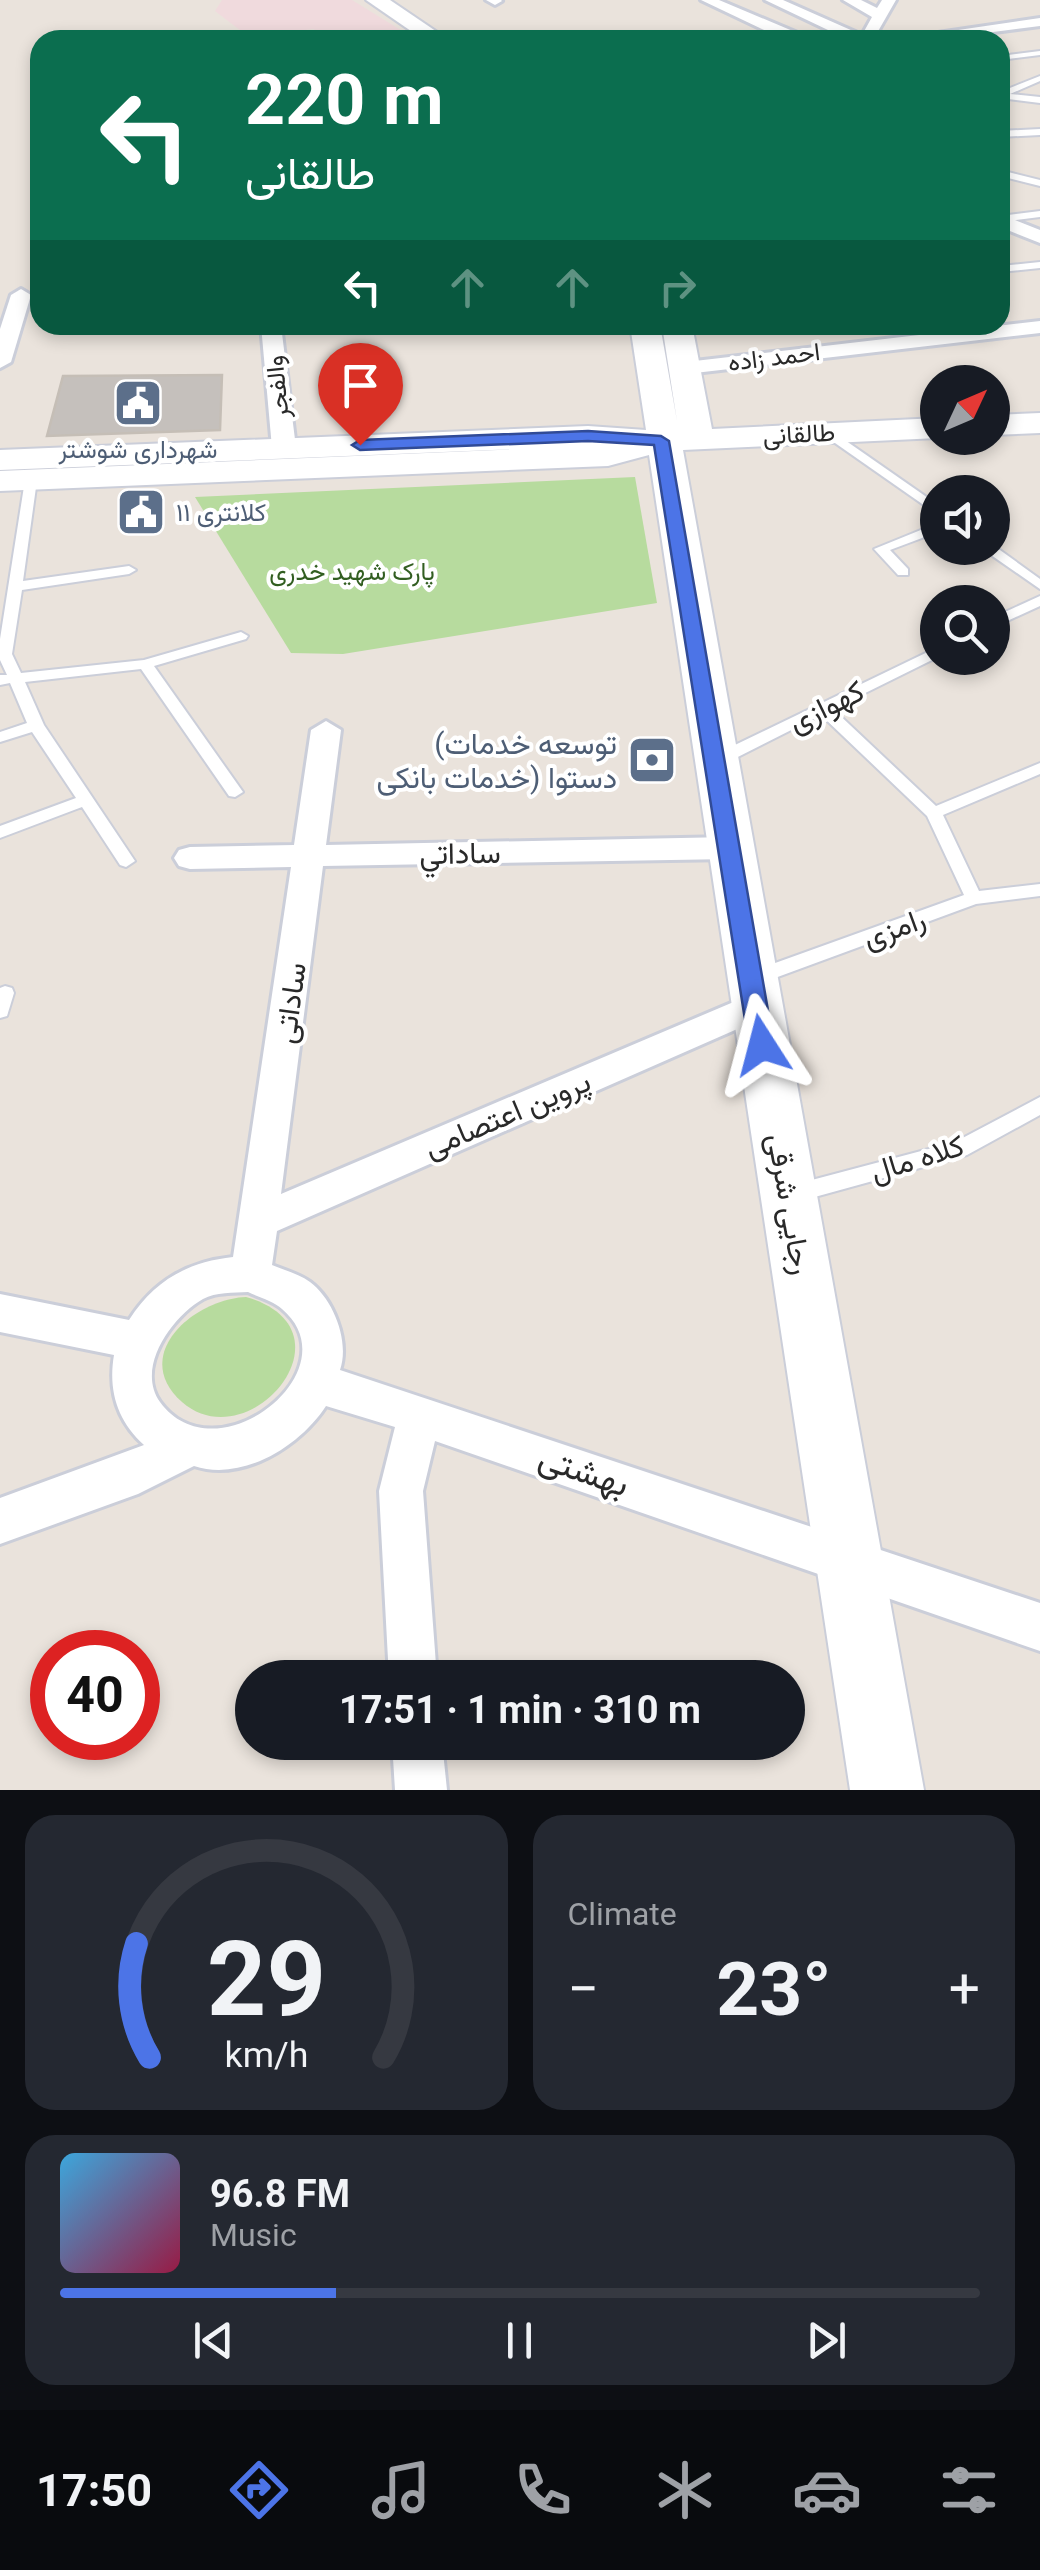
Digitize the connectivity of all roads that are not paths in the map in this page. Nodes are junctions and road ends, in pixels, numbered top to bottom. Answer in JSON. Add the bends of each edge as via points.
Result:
{"nodes":[{"id":1,"x":376,"y":0,"type":"edge"},
{"id":2,"x":409,"y":0,"type":"edge"},
{"id":3,"x":708,"y":0,"type":"edge"},
{"id":4,"x":772,"y":0,"type":"edge"},
{"id":5,"x":850,"y":0,"type":"edge"},
{"id":6,"x":890,"y":0,"type":"edge"},
{"id":7,"x":878,"y":14,"type":"junction"},
{"id":8,"x":1040,"y":22,"type":"edge"},
{"id":9,"x":435,"y":30,"type":"edge"},
{"id":10,"x":441,"y":30,"type":"edge"},
{"id":11,"x":771,"y":30,"type":"edge"},
{"id":12,"x":840,"y":30,"type":"edge"},
{"id":13,"x":869,"y":30,"type":"edge"},
{"id":14,"x":976,"y":30,"type":"edge"},
{"id":15,"x":1040,"y":53,"type":"edge"},
{"id":16,"x":1010,"y":57,"type":"edge"},
{"id":17,"x":1040,"y":78,"type":"edge"},
{"id":18,"x":1010,"y":91,"type":"edge"},
{"id":19,"x":1010,"y":96,"type":"edge"},
{"id":20,"x":1040,"y":100,"type":"edge"},
{"id":21,"x":1040,"y":132,"type":"edge"},
{"id":22,"x":1010,"y":134,"type":"edge"},
{"id":23,"x":1010,"y":176,"type":"edge"},
{"id":24,"x":1040,"y":183,"type":"edge"},
{"id":25,"x":1040,"y":214,"type":"edge"},
{"id":26,"x":1010,"y":218,"type":"edge"},
{"id":27,"x":1010,"y":224,"type":"edge"},
{"id":28,"x":1040,"y":237,"type":"edge"},
{"id":29,"x":1040,"y":265,"type":"edge"},
{"id":30,"x":1010,"y":268,"type":"edge"},
{"id":31,"x":20,"y":295,"type":"dead end"},
{"id":32,"x":1040,"y":326,"type":"edge"},
{"id":33,"x":1010,"y":330,"type":"edge"},
{"id":34,"x":271,"y":335,"type":"edge"},
{"id":35,"x":647,"y":335,"type":"edge"},
{"id":36,"x":678,"y":335,"type":"edge"},
{"id":37,"x":964,"y":335,"type":"edge"},
{"id":38,"x":0,"y":362,"type":"edge"},
{"id":39,"x":686,"y":368,"type":"junction"},
{"id":40,"x":1040,"y":422,"type":"edge"},
{"id":41,"x":1010,"y":424,"type":"edge"},
{"id":42,"x":920,"y":429,"type":"edge"},
{"id":43,"x":829,"y":433,"type":"junction"},
{"id":44,"x":679,"y":440,"type":"junction"},
{"id":45,"x":284,"y":448,"type":"junction"},
{"id":46,"x":0,"y":460,"type":"edge"},
{"id":47,"x":16,"y":481,"type":"edge"},
{"id":48,"x":920,"y":497,"type":"edge"},
{"id":49,"x":920,"y":534,"type":"edge"},
{"id":50,"x":1010,"y":564,"type":"edge"},
{"id":51,"x":129,"y":570,"type":"dead end"},
{"id":52,"x":903,"y":572,"type":"dead end"},
{"id":53,"x":1040,"y":585,"type":"edge"},
{"id":54,"x":18,"y":586,"type":"junction"},
{"id":55,"x":1040,"y":600,"type":"edge"},
{"id":56,"x":1010,"y":615,"type":"edge"},
{"id":57,"x":241,"y":636,"type":"dead end"},
{"id":58,"x":920,"y":660,"type":"edge"},
{"id":59,"x":145,"y":664,"type":"junction"},
{"id":60,"x":8,"y":681,"type":"edge"},
{"id":61,"x":824,"y":708,"type":"junction"},
{"id":62,"x":36,"y":725,"type":"junction"},
{"id":63,"x":326,"y":730,"type":"dead end"},
{"id":64,"x":0,"y":737,"type":"edge"},
{"id":65,"x":715,"y":761,"type":"junction"},
{"id":66,"x":1040,"y":768,"type":"edge"},
{"id":67,"x":236,"y":792,"type":"dead end"},
{"id":68,"x":86,"y":800,"type":"junction"},
{"id":69,"x":934,"y":813,"type":"junction"},
{"id":70,"x":0,"y":832,"type":"edge"},
{"id":71,"x":730,"y":848,"type":"junction"},
{"id":72,"x":311,"y":856,"type":"junction"},
{"id":73,"x":190,"y":858,"type":"dead end"},
{"id":74,"x":126,"y":860,"type":"dead end"},
{"id":75,"x":1040,"y":890,"type":"edge"},
{"id":76,"x":974,"y":898,"type":"junction"},
{"id":77,"x":754,"y":993,"type":"junction"},
{"id":78,"x":1040,"y":1104,"type":"edge"},
{"id":79,"x":788,"y":1195,"type":"junction"},
{"id":80,"x":258,"y":1221,"type":"junction"},
{"id":81,"x":251,"y":1274,"type":"junction"},
{"id":82,"x":0,"y":1313,"type":"edge"},
{"id":83,"x":139,"y":1341,"type":"junction"},
{"id":84,"x":317,"y":1384,"type":"junction"},
{"id":85,"x":420,"y":1415,"type":"junction"},
{"id":86,"x":188,"y":1446,"type":"junction"},
{"id":87,"x":0,"y":1521,"type":"edge"},
{"id":88,"x":850,"y":1562,"type":"junction"},
{"id":89,"x":1040,"y":1627,"type":"edge"},
{"id":90,"x":412,"y":1660,"type":"edge"},
{"id":91,"x":419,"y":1760,"type":"edge"},
{"id":92,"x":420,"y":1790,"type":"edge"},
{"id":93,"x":886,"y":1790,"type":"edge"}],
"edges":[{"from":1,"to":9,"type":"street"},
{"from":2,"to":10,"type":"street"},
{"from":3,"to":11,"type":"street"},
{"from":4,"to":12,"type":"street"},
{"from":5,"to":7,"type":"street"},
{"from":6,"to":7,"type":"street"},
{"from":7,"to":13,"type":"street"},
{"from":8,"to":14,"type":"street"},
{"from":15,"to":16,"type":"lane"},
{"from":17,"to":18,"type":"lane"},
{"from":19,"to":20,"type":"lane"},
{"from":21,"to":22,"type":"lane"},
{"from":23,"to":24,"type":"lane"},
{"from":25,"to":26,"type":"lane"},
{"from":27,"to":28,"type":"street"},
{"from":29,"to":30,"type":"lane"},
{"from":31,"to":38,"type":"street"},
{"from":32,"to":33,"type":"street","name":"احمد زاده"},
{"from":34,"to":45,"type":"street","name":"والفجر"},
{"from":35,"to":44,"type":"street"},
{"from":36,"to":39,"type":"street"},
{"from":37,"to":39,"type":"street","name":"احمد زاده"},
{"from":39,"to":44,"type":"street"},
{"from":40,"to":41,"type":"street"},
{"from":42,"to":43,"type":"street","name":"طالقانی"},
{"from":43,"to":44,"type":"street","name":"طالقانی"},
{"from":43,"to":48,"type":"lane"},
{"from":44,"to":45,"type":"street","name":"طالقانی","via":[[588,436]]},
{"from":44,"to":47,"type":"street","name":"طالقانی","via":[[608,456]]},
{"from":44,"to":65,"type":"street","name":"رجایی شرقی"},
{"from":45,"to":46,"type":"street","name":"طالقانی"},
{"from":47,"to":54,"type":"lane"},
{"from":49,"to":52,"type":"lane","via":[[881,549]]},
{"from":50,"to":53,"type":"lane"},
{"from":51,"to":54,"type":"lane"},
{"from":54,"to":60,"type":"lane","via":[[4,654]]},
{"from":55,"to":56,"type":"lane"},
{"from":57,"to":59,"type":"lane"},
{"from":58,"to":61,"type":"lane","name":"کهوازی"},
{"from":59,"to":60,"type":"lane"},
{"from":59,"to":67,"type":"lane"},
{"from":60,"to":62,"type":"lane"},
{"from":61,"to":65,"type":"lane","name":"کهوازی"},
{"from":61,"to":69,"type":"lane"},
{"from":62,"to":64,"type":"lane"},
{"from":62,"to":68,"type":"lane"},
{"from":63,"to":72,"type":"street","name":"ساداتی"},
{"from":65,"to":71,"type":"street","name":"رجایی شرقی"},
{"from":66,"to":69,"type":"lane"},
{"from":68,"to":70,"type":"lane"},
{"from":68,"to":74,"type":"lane"},
{"from":69,"to":76,"type":"lane"},
{"from":71,"to":72,"type":"street","name":"ساداتي"},
{"from":71,"to":77,"type":"street","name":"رجایی شرقی"},
{"from":72,"to":73,"type":"street","name":"ساداتي"},
{"from":72,"to":80,"type":"street","name":"ساداتی"},
{"from":75,"to":76,"type":"lane","name":"رامزی"},
{"from":76,"to":77,"type":"lane","name":"رامزی"},
{"from":77,"to":79,"type":"street","name":"رجایی شرقی"},
{"from":77,"to":80,"type":"street","name":"پروین اعتصامی"},
{"from":78,"to":79,"type":"lane","name":"کلاه مال","via":[[960,1149]]},
{"from":79,"to":88,"type":"street","name":"رجایی شرقی"},
{"from":80,"to":81,"type":"street","name":"ساداتی"},
{"from":81,"to":83,"type":"street","via":[[190,1286],[164,1303]]},
{"from":81,"to":84,"type":"street","via":[[290,1290],[318,1320],[324,1347]]},
{"from":82,"to":83,"type":"street"},
{"from":83,"to":86,"type":"street","via":[[132,1384],[141,1411],[160,1432]]},
{"from":84,"to":85,"type":"street","name":"بهشتی"},
{"from":84,"to":86,"type":"street","via":[[283,1427],[253,1444]]},
{"from":85,"to":88,"type":"street","name":"بهشتی"},
{"from":85,"to":90,"type":"street","via":[[400,1491]]},
{"from":86,"to":87,"type":"street","via":[[138,1472]]},
{"from":88,"to":89,"type":"street","name":"بهشتی"},
{"from":88,"to":93,"type":"street","name":"رجایی شرقی"},
{"from":91,"to":92,"type":"street"}]}
